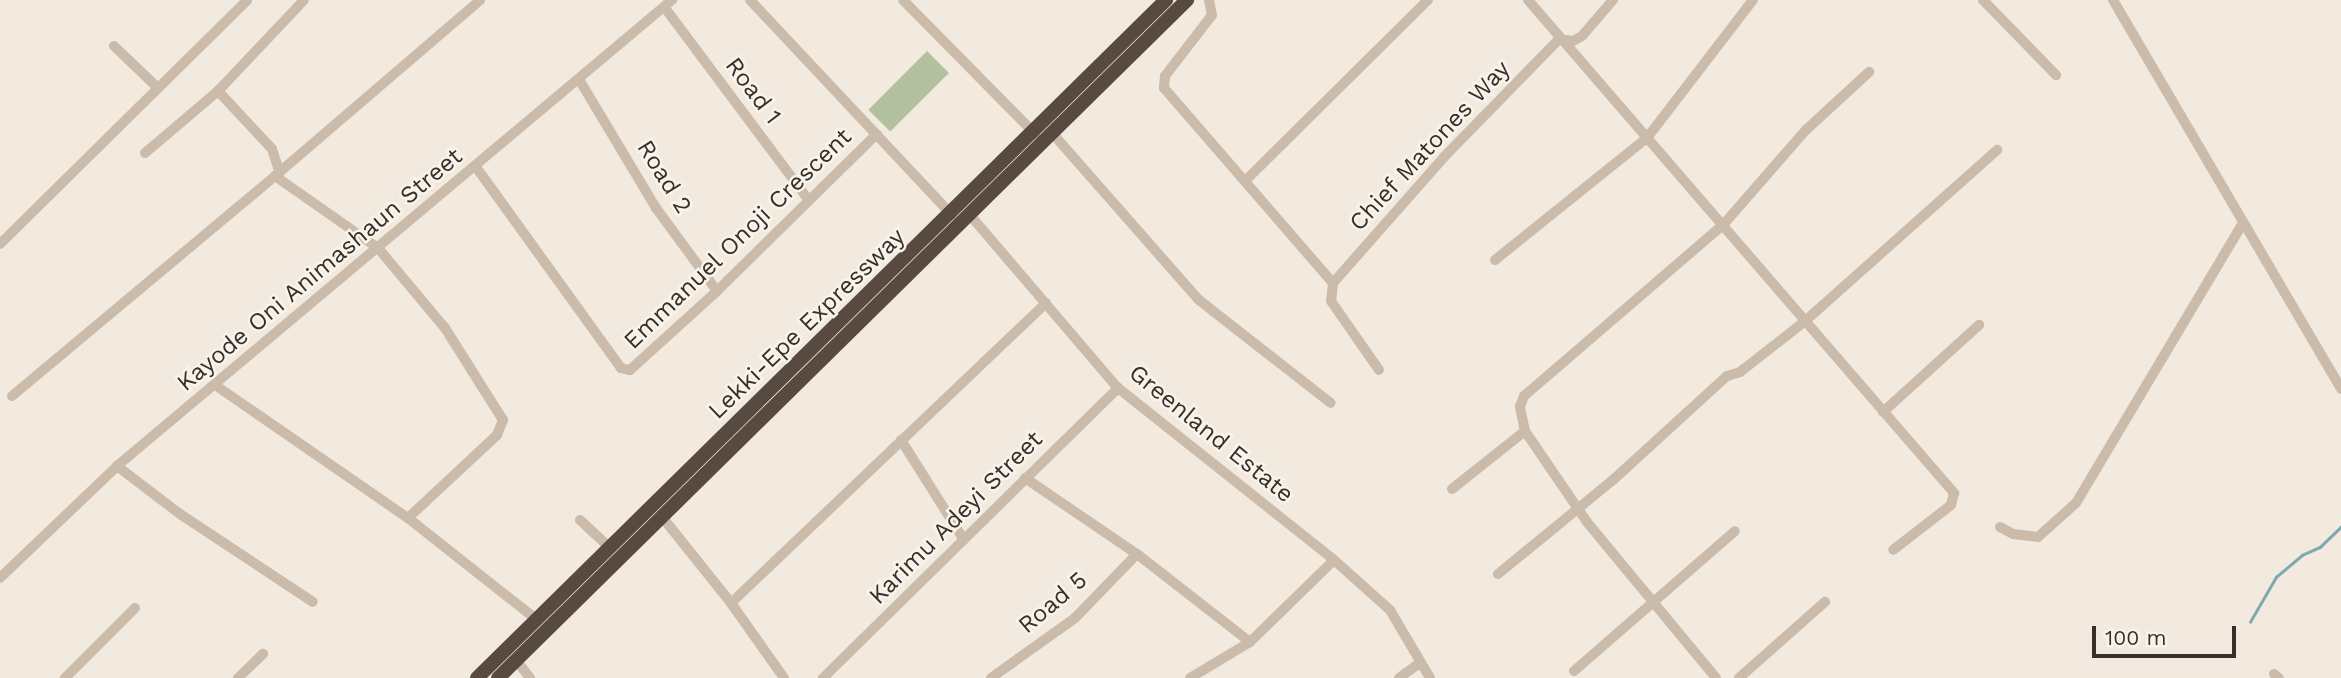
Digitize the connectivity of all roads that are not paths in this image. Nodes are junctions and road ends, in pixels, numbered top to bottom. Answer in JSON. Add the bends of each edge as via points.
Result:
{"nodes":[{"id":1,"x":247,"y":0,"type":"edge"},
{"id":2,"x":303,"y":0,"type":"edge"},
{"id":3,"x":480,"y":0,"type":"edge"},
{"id":4,"x":750,"y":0,"type":"edge"},
{"id":5,"x":903,"y":0,"type":"edge"},
{"id":6,"x":1166,"y":0,"type":"edge"},
{"id":7,"x":1187,"y":0,"type":"edge"},
{"id":8,"x":1209,"y":0,"type":"edge"},
{"id":9,"x":1428,"y":0,"type":"edge"},
{"id":10,"x":1528,"y":0,"type":"edge"},
{"id":11,"x":1613,"y":0,"type":"edge"},
{"id":12,"x":1753,"y":0,"type":"edge"},
{"id":13,"x":1983,"y":0,"type":"edge"},
{"id":14,"x":2113,"y":0,"type":"edge"},
{"id":15,"x":669,"y":4,"type":"edge"},
{"id":16,"x":1559,"y":39,"type":"junction"},
{"id":17,"x":114,"y":46,"type":"dead end"},
{"id":18,"x":1869,"y":72,"type":"dead end"},
{"id":19,"x":2056,"y":75,"type":"dead end"},
{"id":20,"x":580,"y":81,"type":"junction"},
{"id":21,"x":158,"y":88,"type":"junction"},
{"id":22,"x":218,"y":91,"type":"junction"},
{"id":23,"x":877,"y":134,"type":"junction"},
{"id":24,"x":1035,"y":134,"type":"junction"},
{"id":25,"x":1053,"y":134,"type":"junction"},
{"id":26,"x":1647,"y":138,"type":"junction"},
{"id":27,"x":1997,"y":150,"type":"dead end"},
{"id":28,"x":145,"y":153,"type":"dead end"},
{"id":29,"x":476,"y":167,"type":"junction"},
{"id":30,"x":277,"y":175,"type":"junction"},
{"id":31,"x":1246,"y":180,"type":"junction"},
{"id":32,"x":808,"y":199,"type":"junction"},
{"id":33,"x":952,"y":215,"type":"junction"},
{"id":34,"x":970,"y":215,"type":"junction"},
{"id":35,"x":2242,"y":224,"type":"junction"},
{"id":36,"x":1723,"y":225,"type":"junction"},
{"id":37,"x":0,"y":244,"type":"edge"},
{"id":38,"x":377,"y":247,"type":"junction"},
{"id":39,"x":1495,"y":260,"type":"dead end"},
{"id":40,"x":1333,"y":283,"type":"junction"},
{"id":41,"x":717,"y":292,"type":"junction"},
{"id":42,"x":1046,"y":303,"type":"junction"},
{"id":43,"x":863,"y":311,"type":"junction"},
{"id":44,"x":1804,"y":322,"type":"junction"},
{"id":45,"x":1979,"y":325,"type":"dead end"},
{"id":46,"x":1379,"y":370,"type":"dead end"},
{"id":47,"x":215,"y":385,"type":"junction"},
{"id":48,"x":1118,"y":388,"type":"junction"},
{"id":49,"x":2341,"y":388,"type":"edge"},
{"id":50,"x":12,"y":396,"type":"dead end"},
{"id":51,"x":1331,"y":403,"type":"dead end"},
{"id":52,"x":1883,"y":412,"type":"junction"},
{"id":53,"x":1525,"y":431,"type":"junction"},
{"id":54,"x":901,"y":440,"type":"junction"},
{"id":55,"x":117,"y":466,"type":"junction"},
{"id":56,"x":1026,"y":478,"type":"junction"},
{"id":57,"x":1452,"y":489,"type":"dead end"},
{"id":58,"x":1579,"y":509,"type":"junction"},
{"id":59,"x":663,"y":518,"type":"junction"},
{"id":60,"x":408,"y":519,"type":"junction"},
{"id":61,"x":580,"y":520,"type":"dead end"},
{"id":62,"x":2000,"y":527,"type":"dead end"},
{"id":63,"x":1735,"y":531,"type":"dead end"},
{"id":64,"x":964,"y":540,"type":"junction"},
{"id":65,"x":610,"y":548,"type":"junction"},
{"id":66,"x":1893,"y":550,"type":"dead end"},
{"id":67,"x":1137,"y":554,"type":"junction"},
{"id":68,"x":1334,"y":560,"type":"junction"},
{"id":69,"x":1498,"y":575,"type":"dead end"},
{"id":70,"x":0,"y":578,"type":"edge"},
{"id":71,"x":1653,"y":599,"type":"junction"},
{"id":72,"x":313,"y":602,"type":"dead end"},
{"id":73,"x":1825,"y":602,"type":"dead end"},
{"id":74,"x":731,"y":603,"type":"junction"},
{"id":75,"x":135,"y":608,"type":"dead end"},
{"id":76,"x":536,"y":620,"type":"junction"},
{"id":77,"x":1250,"y":642,"type":"junction"},
{"id":78,"x":263,"y":654,"type":"dead end"},
{"id":79,"x":516,"y":660,"type":"junction"},
{"id":80,"x":1420,"y":663,"type":"junction"},
{"id":81,"x":1574,"y":671,"type":"dead end"},
{"id":82,"x":65,"y":678,"type":"edge"},
{"id":83,"x":238,"y":678,"type":"edge"},
{"id":84,"x":477,"y":678,"type":"edge"},
{"id":85,"x":498,"y":678,"type":"edge"},
{"id":86,"x":530,"y":678,"type":"edge"},
{"id":87,"x":784,"y":678,"type":"edge"},
{"id":88,"x":823,"y":678,"type":"edge"},
{"id":89,"x":991,"y":678,"type":"edge"},
{"id":90,"x":1190,"y":678,"type":"edge"},
{"id":91,"x":1399,"y":678,"type":"edge"},
{"id":92,"x":1430,"y":678,"type":"edge"},
{"id":93,"x":1716,"y":678,"type":"edge"},
{"id":94,"x":1739,"y":678,"type":"edge"}],
"edges":[{"from":1,"to":21,"type":"street"},
{"from":2,"to":22,"type":"street"},
{"from":3,"to":30,"type":"street"},
{"from":4,"to":23,"type":"street"},
{"from":5,"to":24,"type":"street"},
{"from":6,"to":24,"type":"highway","name":"Lekki-Epe Expressway"},
{"from":7,"to":25,"type":"highway","name":"Lekki-Epe Expressway"},
{"from":8,"to":31,"type":"street","via":[[1212,15],[1165,76],[1164,88]]},
{"from":9,"to":31,"type":"street"},
{"from":10,"to":16,"type":"street"},
{"from":11,"to":16,"type":"street","via":[[1582,36]]},
{"from":12,"to":26,"type":"street"},
{"from":13,"to":19,"type":"street"},
{"from":14,"to":35,"type":"street"},
{"from":15,"to":20,"type":"street","name":"Kayode Oni Animashaun Street"},
{"from":15,"to":32,"type":"street","name":"Road 1"},
{"from":16,"to":26,"type":"street"},
{"from":16,"to":40,"type":"street","name":"Chief Matones Way","via":[[1444,157]]},
{"from":17,"to":21,"type":"street"},
{"from":18,"to":36,"type":"street","via":[[1806,130]]},
{"from":20,"to":29,"type":"street","name":"Kayode Oni Animashaun Street"},
{"from":20,"to":41,"type":"street","name":"Road 2","via":[[656,208]]},
{"from":21,"to":37,"type":"street"},
{"from":22,"to":28,"type":"street"},
{"from":22,"to":30,"type":"street","via":[[272,149]]},
{"from":23,"to":32,"type":"street","name":"Emmanuel Onoji Crescent"},
{"from":23,"to":33,"type":"street"},
{"from":24,"to":33,"type":"highway","name":"Lekki-Epe Expressway"},
{"from":25,"to":34,"type":"highway","name":"Lekki-Epe Expressway"},
{"from":25,"to":51,"type":"street","via":[[1199,300]]},
{"from":26,"to":36,"type":"street"},
{"from":26,"to":39,"type":"street"},
{"from":27,"to":44,"type":"street"},
{"from":29,"to":38,"type":"street","name":"Kayode Oni Animashaun Street"},
{"from":29,"to":41,"type":"street","name":"Emmanuel Onoji Crescent","via":[[621,368],[634,368]]},
{"from":30,"to":38,"type":"street"},
{"from":30,"to":50,"type":"street"},
{"from":31,"to":40,"type":"street"},
{"from":32,"to":41,"type":"street","name":"Emmanuel Onoji Crescent"},
{"from":33,"to":43,"type":"highway","name":"Lekki-Epe Expressway"},
{"from":34,"to":42,"type":"street","name":"Greenland Estate"},
{"from":34,"to":43,"type":"highway","name":"Lekki-Epe Expressway"},
{"from":35,"to":49,"type":"street"},
{"from":35,"to":62,"type":"street","via":[[2076,503],[2038,537]]},
{"from":36,"to":44,"type":"street"},
{"from":36,"to":53,"type":"street","via":[[1524,396],[1519,419]]},
{"from":38,"to":47,"type":"street","name":"Kayode Oni Animashaun Street"},
{"from":38,"to":60,"type":"street","via":[[445,328],[503,420],[497,435]]},
{"from":40,"to":46,"type":"street","via":[[1331,301]]},
{"from":42,"to":48,"type":"street","name":"Greenland Estate"},
{"from":42,"to":54,"type":"street"},
{"from":43,"to":59,"type":"highway","name":"Lekki-Epe Expressway"},
{"from":43,"to":65,"type":"highway","name":"Lekki-Epe Expressway"},
{"from":44,"to":52,"type":"street"},
{"from":44,"to":58,"type":"street","via":[[1740,372],[1727,376]]},
{"from":45,"to":52,"type":"street"},
{"from":47,"to":55,"type":"street","name":"Kayode Oni Animashaun Street"},
{"from":47,"to":60,"type":"street"},
{"from":48,"to":56,"type":"street","name":"Karimu Adeyi Street"},
{"from":48,"to":68,"type":"street","name":"Greenland Estate"},
{"from":52,"to":66,"type":"street","via":[[1945,481],[1955,499]]},
{"from":53,"to":57,"type":"street"},
{"from":53,"to":58,"type":"street"},
{"from":54,"to":64,"type":"street"},
{"from":54,"to":74,"type":"street"},
{"from":55,"to":70,"type":"street","name":"Kayode Oni Animashaun Street"},
{"from":55,"to":72,"type":"street","via":[[180,514]]},
{"from":56,"to":64,"type":"street","name":"Karimu Adeyi Street"},
{"from":56,"to":67,"type":"street"},
{"from":58,"to":69,"type":"street"},
{"from":58,"to":71,"type":"street"},
{"from":59,"to":74,"type":"street"},
{"from":59,"to":79,"type":"highway","name":"Lekki-Epe Expressway"},
{"from":60,"to":76,"type":"street"},
{"from":61,"to":65,"type":"street"},
{"from":63,"to":71,"type":"street"},
{"from":64,"to":88,"type":"street","name":"Karimu Adeyi Street"},
{"from":65,"to":76,"type":"highway","name":"Lekki-Epe Expressway"},
{"from":67,"to":77,"type":"street"},
{"from":67,"to":89,"type":"street","name":"Road 5","via":[[1075,618]]},
{"from":68,"to":77,"type":"street"},
{"from":68,"to":80,"type":"street","name":"Greenland Estate","via":[[1390,610]]},
{"from":71,"to":81,"type":"street"},
{"from":71,"to":93,"type":"street"},
{"from":73,"to":94,"type":"street"},
{"from":74,"to":87,"type":"street"},
{"from":75,"to":82,"type":"street"},
{"from":76,"to":84,"type":"highway","name":"Lekki-Epe Expressway"},
{"from":77,"to":90,"type":"street"},
{"from":78,"to":83,"type":"street"},
{"from":79,"to":85,"type":"highway","name":"Lekki-Epe Expressway"},
{"from":79,"to":86,"type":"street"},
{"from":80,"to":91,"type":"street"},
{"from":80,"to":92,"type":"street","name":"Greenland Estate"}]}
